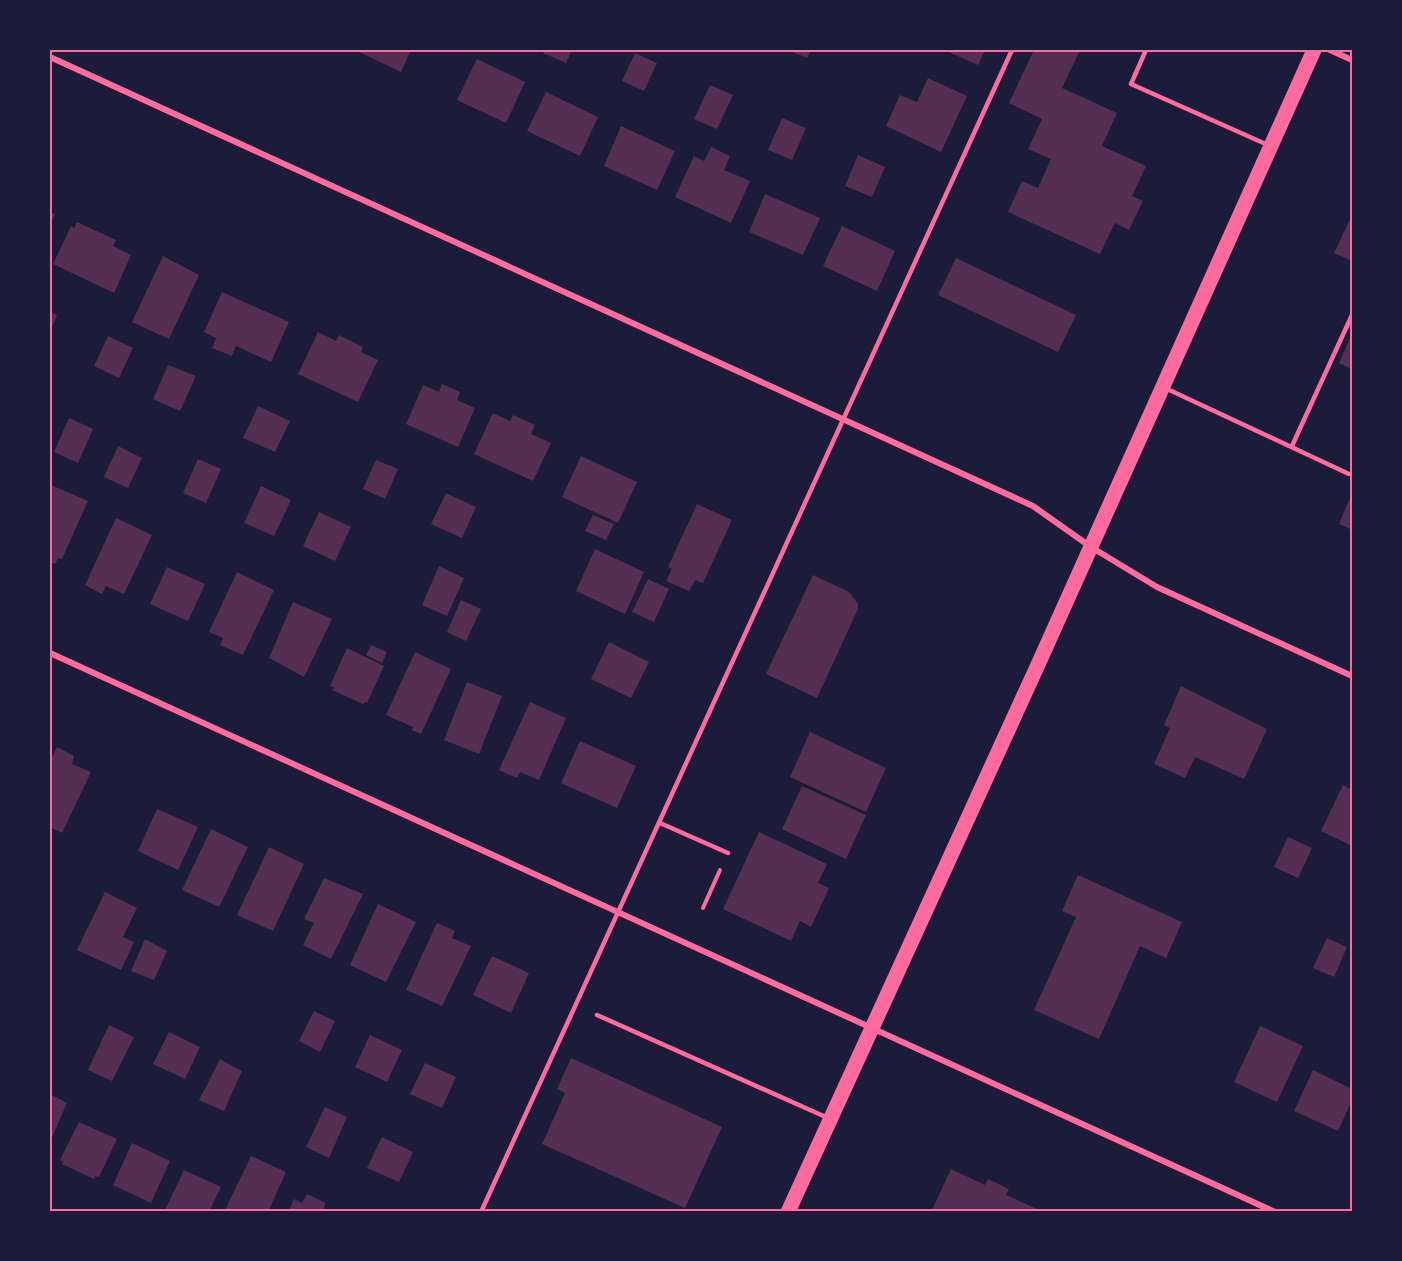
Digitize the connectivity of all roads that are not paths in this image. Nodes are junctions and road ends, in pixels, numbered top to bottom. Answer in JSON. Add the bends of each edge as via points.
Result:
{"nodes":[{"id":1,"x":1012,"y":50,"type":"edge"},
{"id":2,"x":1146,"y":50,"type":"edge"},
{"id":3,"x":1314,"y":50,"type":"edge"},
{"id":4,"x":1330,"y":50,"type":"edge"},
{"id":5,"x":50,"y":57,"type":"edge"},
{"id":6,"x":1353,"y":60,"type":"edge"},
{"id":7,"x":1271,"y":146,"type":"junction"},
{"id":8,"x":1353,"y":315,"type":"edge"},
{"id":9,"x":1163,"y":387,"type":"junction"},
{"id":10,"x":845,"y":420,"type":"junction"},
{"id":11,"x":1292,"y":446,"type":"junction"},
{"id":12,"x":1349,"y":474,"type":"dead end"},
{"id":13,"x":1091,"y":547,"type":"junction"},
{"id":14,"x":50,"y":653,"type":"edge"},
{"id":15,"x":1353,"y":675,"type":"edge"},
{"id":16,"x":660,"y":823,"type":"junction"},
{"id":17,"x":728,"y":853,"type":"road end"},
{"id":18,"x":618,"y":913,"type":"junction"},
{"id":19,"x":597,"y":1015,"type":"dead end"},
{"id":20,"x":872,"y":1029,"type":"junction"},
{"id":21,"x":830,"y":1119,"type":"junction"},
{"id":22,"x":481,"y":1212,"type":"edge"},
{"id":23,"x":788,"y":1212,"type":"edge"},
{"id":24,"x":1275,"y":1212,"type":"edge"}],
"edges":[{"from":1,"to":10,"type":"lane"},
{"from":2,"to":7,"type":"lane","via":[[1131,84]]},
{"from":3,"to":7,"type":"main road"},
{"from":4,"to":6,"type":"street"},
{"from":5,"to":10,"type":"street"},
{"from":7,"to":9,"type":"main road"},
{"from":8,"to":11,"type":"lane"},
{"from":9,"to":11,"type":"lane"},
{"from":9,"to":13,"type":"main road"},
{"from":10,"to":13,"type":"street","via":[[1033,506]]},
{"from":10,"to":16,"type":"lane"},
{"from":11,"to":12,"type":"lane"},
{"from":13,"to":15,"type":"street","via":[[1158,587]]},
{"from":13,"to":20,"type":"main road"},
{"from":14,"to":18,"type":"street"},
{"from":16,"to":17,"type":"lane"},
{"from":16,"to":18,"type":"lane"},
{"from":18,"to":20,"type":"street"},
{"from":18,"to":22,"type":"lane"},
{"from":19,"to":21,"type":"lane"},
{"from":20,"to":21,"type":"main road"},
{"from":20,"to":24,"type":"street"},
{"from":21,"to":23,"type":"main road"}]}
